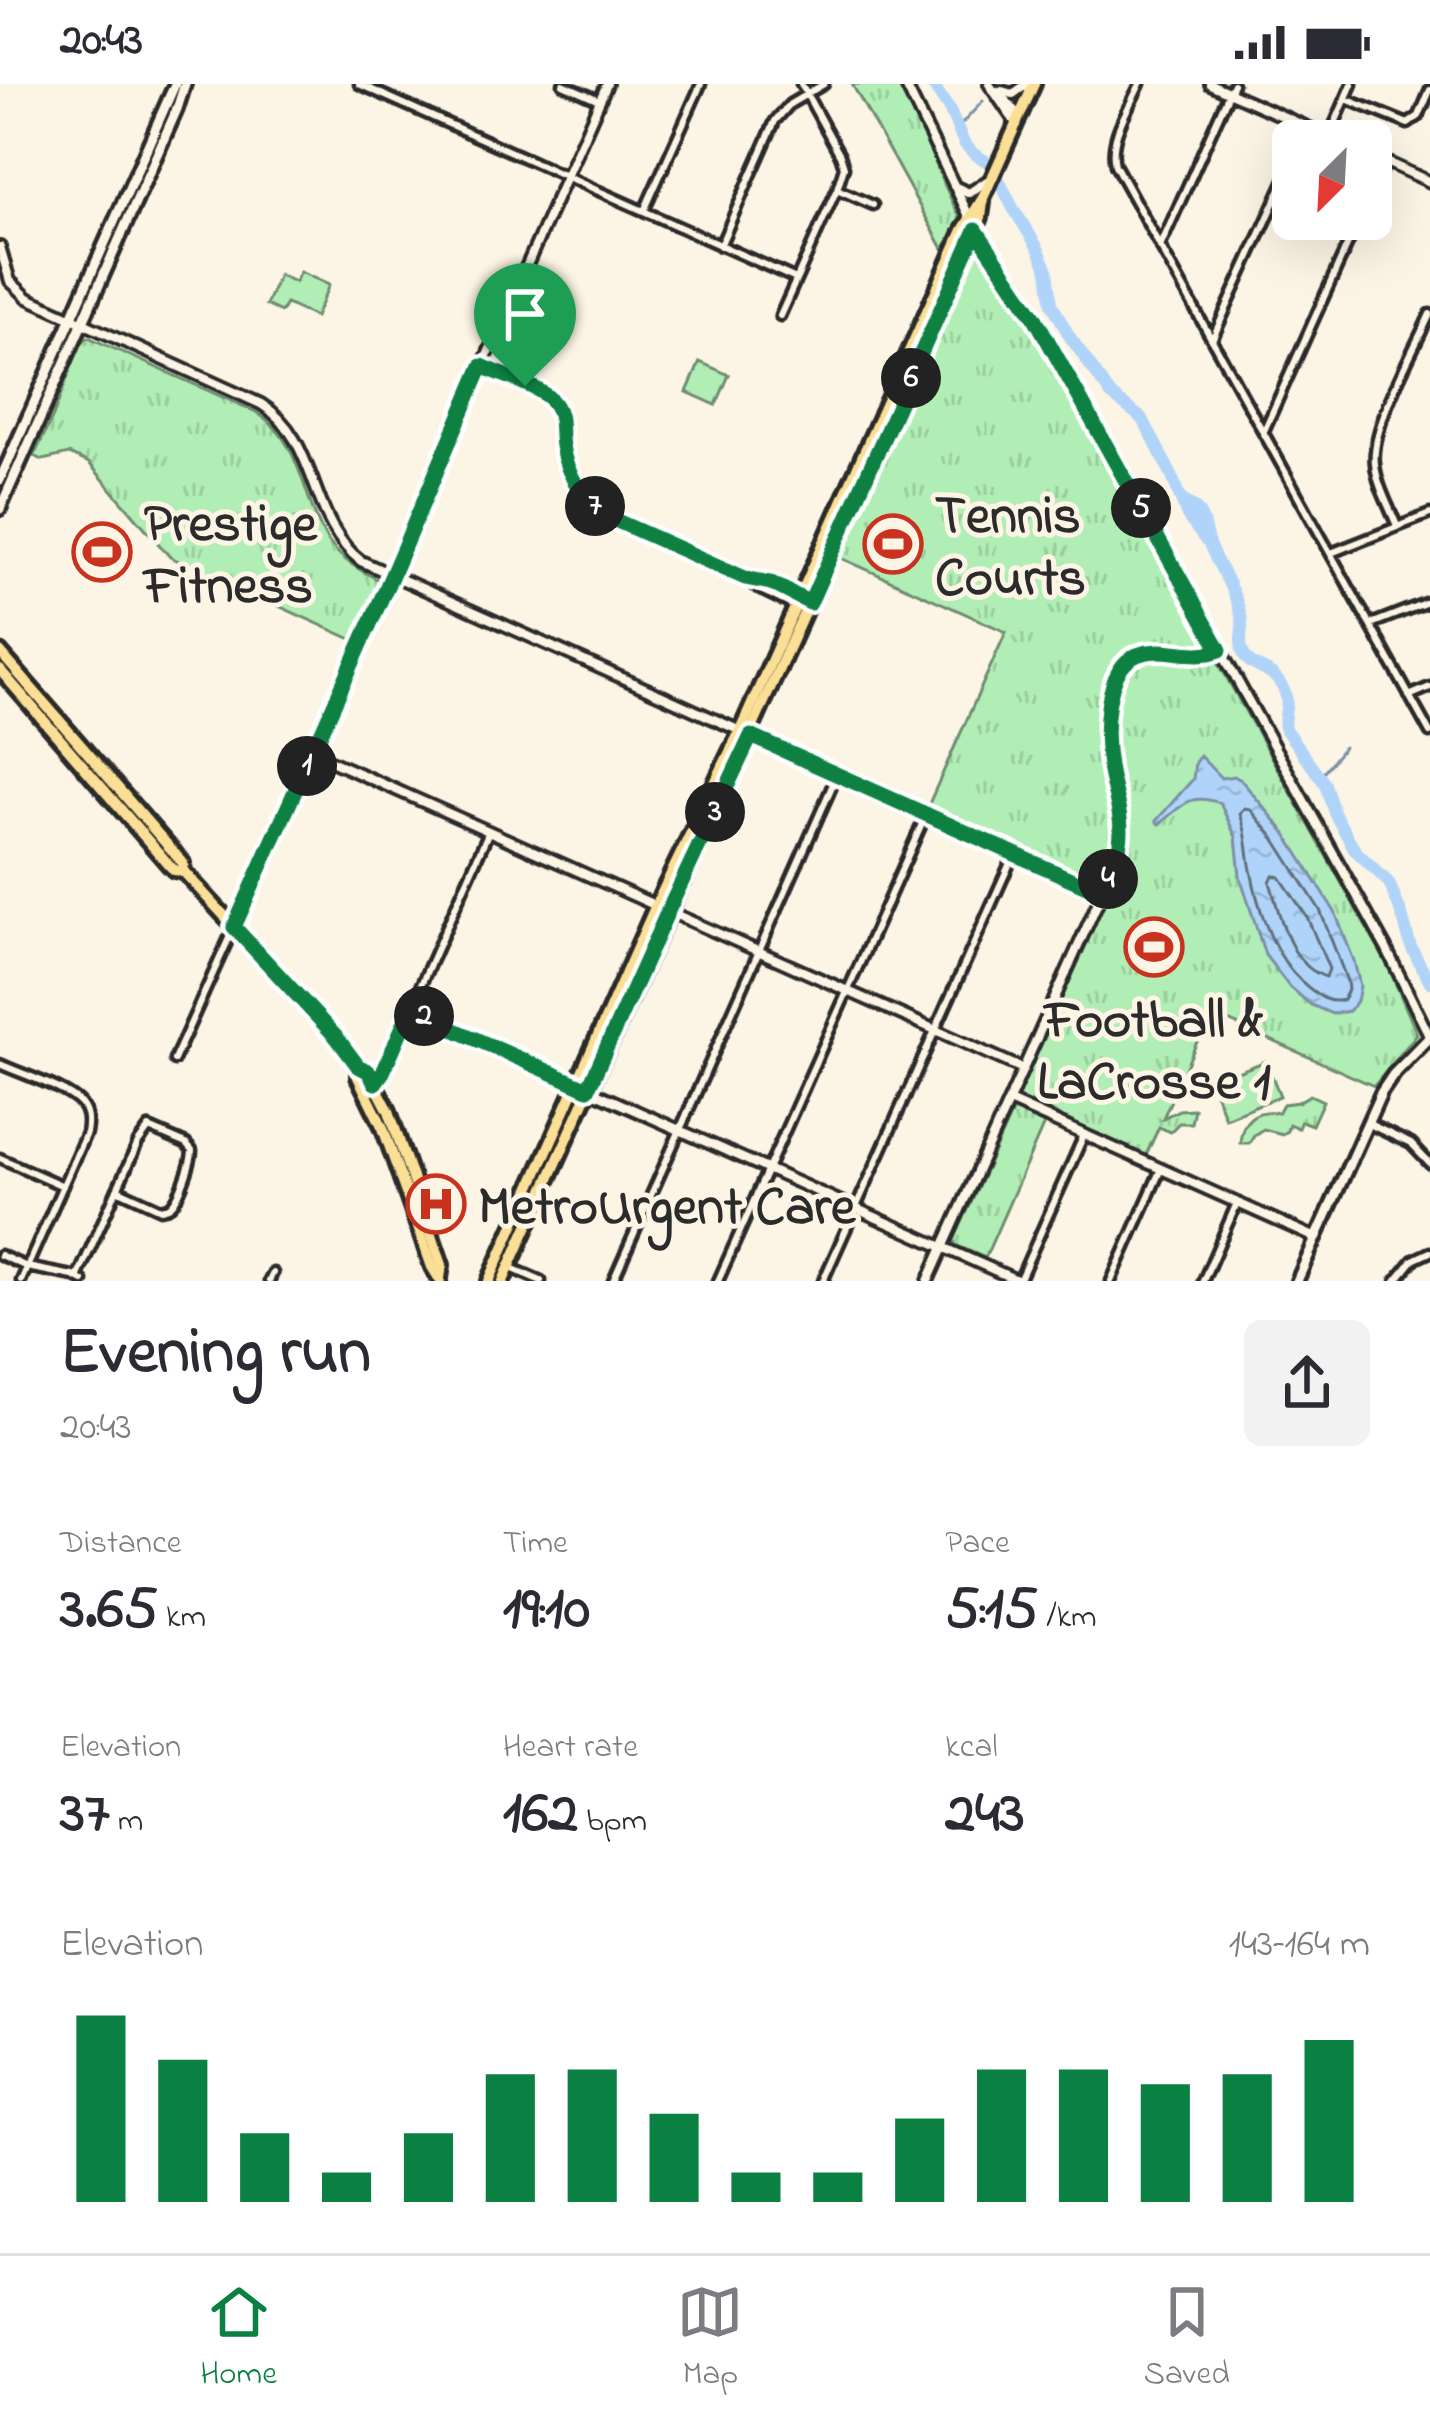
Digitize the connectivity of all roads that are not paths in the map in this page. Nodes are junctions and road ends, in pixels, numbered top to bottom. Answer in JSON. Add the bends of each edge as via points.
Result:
{"nodes":[{"id":1,"x":175,"y":84,"type":"edge"},
{"id":2,"x":185,"y":84,"type":"edge"},
{"id":3,"x":358,"y":84,"type":"edge"},
{"id":4,"x":563,"y":84,"type":"edge"},
{"id":5,"x":607,"y":84,"type":"edge"},
{"id":6,"x":701,"y":84,"type":"edge"},
{"id":7,"x":801,"y":84,"type":"edge"},
{"id":8,"x":824,"y":84,"type":"edge"},
{"id":9,"x":905,"y":84,"type":"edge"},
{"id":10,"x":991,"y":84,"type":"edge"},
{"id":11,"x":1031,"y":84,"type":"edge"},
{"id":12,"x":1140,"y":84,"type":"edge"},
{"id":13,"x":1210,"y":84,"type":"edge"},
{"id":14,"x":1352,"y":84,"type":"edge"},
{"id":15,"x":1231,"y":88,"type":"edge"},
{"id":16,"x":1430,"y":90,"type":"edge"},
{"id":17,"x":806,"y":94,"type":"junction"},
{"id":18,"x":1346,"y":99,"type":"junction"},
{"id":19,"x":599,"y":100,"type":"junction"},
{"id":20,"x":1294,"y":120,"type":"edge"},
{"id":21,"x":1340,"y":120,"type":"edge"},
{"id":22,"x":1018,"y":121,"type":"junction"},
{"id":23,"x":1392,"y":165,"type":"edge"},
{"id":24,"x":566,"y":177,"type":"junction"},
{"id":25,"x":1430,"y":182,"type":"edge"},
{"id":26,"x":953,"y":185,"type":"junction"},
{"id":27,"x":837,"y":189,"type":"junction"},
{"id":28,"x":980,"y":194,"type":"junction"},
{"id":29,"x":874,"y":205,"type":"dead end"},
{"id":30,"x":1272,"y":208,"type":"edge"},
{"id":31,"x":644,"y":211,"type":"junction"},
{"id":32,"x":969,"y":217,"type":"junction"},
{"id":33,"x":976,"y":230,"type":"junction"},
{"id":34,"x":1350,"y":240,"type":"edge"},
{"id":35,"x":720,"y":245,"type":"junction"},
{"id":36,"x":0,"y":247,"type":"edge"},
{"id":37,"x":1160,"y":247,"type":"junction"},
{"id":38,"x":796,"y":279,"type":"junction"},
{"id":39,"x":1430,"y":314,"type":"edge"},
{"id":40,"x":780,"y":316,"type":"dead end"},
{"id":41,"x":70,"y":318,"type":"junction"},
{"id":42,"x":81,"y":324,"type":"junction"},
{"id":43,"x":1212,"y":340,"type":"junction"},
{"id":44,"x":482,"y":366,"type":"junction"},
{"id":45,"x":1263,"y":434,"type":"junction"},
{"id":46,"x":0,"y":480,"type":"edge"},
{"id":47,"x":0,"y":509,"type":"edge"},
{"id":48,"x":1430,"y":514,"type":"edge"},
{"id":49,"x":1397,"y":526,"type":"junction"},
{"id":50,"x":1331,"y":553,"type":"junction"},
{"id":51,"x":391,"y":575,"type":"junction"},
{"id":52,"x":1430,"y":601,"type":"edge"},
{"id":53,"x":803,"y":604,"type":"junction"},
{"id":54,"x":1371,"y":624,"type":"junction"},
{"id":55,"x":1220,"y":650,"type":"junction"},
{"id":56,"x":0,"y":652,"type":"edge"},
{"id":57,"x":0,"y":670,"type":"edge"},
{"id":58,"x":1430,"y":687,"type":"edge"},
{"id":59,"x":1409,"y":695,"type":"junction"},
{"id":60,"x":745,"y":733,"type":"junction"},
{"id":61,"x":1430,"y":733,"type":"edge"},
{"id":62,"x":313,"y":753,"type":"junction"},
{"id":63,"x":837,"y":776,"type":"junction"},
{"id":64,"x":926,"y":815,"type":"junction"},
{"id":65,"x":489,"y":831,"type":"junction"},
{"id":66,"x":1014,"y":854,"type":"junction"},
{"id":67,"x":184,"y":872,"type":"junction"},
{"id":68,"x":1102,"y":893,"type":"junction"},
{"id":69,"x":662,"y":908,"type":"junction"},
{"id":70,"x":234,"y":927,"type":"junction"},
{"id":71,"x":759,"y":952,"type":"junction"},
{"id":72,"x":846,"y":991,"type":"junction"},
{"id":73,"x":410,"y":1010,"type":"junction"},
{"id":74,"x":935,"y":1030,"type":"junction"},
{"id":75,"x":1430,"y":1037,"type":"edge"},
{"id":76,"x":174,"y":1060,"type":"dead end"},
{"id":77,"x":0,"y":1064,"type":"edge"},
{"id":78,"x":358,"y":1066,"type":"junction"},
{"id":79,"x":1023,"y":1069,"type":"junction"},
{"id":80,"x":375,"y":1083,"type":"junction"},
{"id":81,"x":582,"y":1087,"type":"junction"},
{"id":82,"x":1009,"y":1101,"type":"junction"},
{"id":83,"x":1367,"y":1123,"type":"junction"},
{"id":84,"x":679,"y":1130,"type":"junction"},
{"id":85,"x":1084,"y":1135,"type":"junction"},
{"id":86,"x":0,"y":1158,"type":"edge"},
{"id":87,"x":1430,"y":1164,"type":"edge"},
{"id":88,"x":1161,"y":1168,"type":"junction"},
{"id":89,"x":768,"y":1169,"type":"junction"},
{"id":90,"x":63,"y":1186,"type":"junction"},
{"id":91,"x":117,"y":1189,"type":"junction"},
{"id":92,"x":1237,"y":1203,"type":"junction"},
{"id":93,"x":856,"y":1208,"type":"junction"},
{"id":94,"x":1316,"y":1238,"type":"junction"},
{"id":95,"x":943,"y":1247,"type":"junction"},
{"id":96,"x":1430,"y":1252,"type":"edge"},
{"id":97,"x":0,"y":1255,"type":"edge"},
{"id":98,"x":509,"y":1267,"type":"junction"},
{"id":99,"x":27,"y":1268,"type":"junction"},
{"id":100,"x":80,"y":1280,"type":"edge"},
{"id":101,"x":440,"y":1280,"type":"edge"},
{"id":102,"x":21,"y":1281,"type":"edge"},
{"id":103,"x":489,"y":1281,"type":"edge"},
{"id":104,"x":503,"y":1281,"type":"edge"},
{"id":105,"x":541,"y":1281,"type":"edge"},
{"id":106,"x":613,"y":1281,"type":"edge"},
{"id":107,"x":718,"y":1281,"type":"edge"},
{"id":108,"x":823,"y":1281,"type":"edge"},
{"id":109,"x":928,"y":1281,"type":"edge"},
{"id":110,"x":1019,"y":1281,"type":"edge"},
{"id":111,"x":1111,"y":1281,"type":"edge"},
{"id":112,"x":1203,"y":1281,"type":"edge"},
{"id":113,"x":1297,"y":1281,"type":"edge"},
{"id":114,"x":1396,"y":1281,"type":"edge"}],
"edges":[{"from":1,"to":41,"type":"main road"},
{"from":2,"to":42,"type":"main road"},
{"from":3,"to":24,"type":"street"},
{"from":4,"to":19,"type":"street"},
{"from":5,"to":19,"type":"street"},
{"from":6,"to":31,"type":"street"},
{"from":7,"to":17,"type":"street"},
{"from":8,"to":17,"type":"street"},
{"from":9,"to":26,"type":"street"},
{"from":10,"to":11,"type":"street","via":[[1012,94]]},
{"from":10,"to":22,"type":"street"},
{"from":11,"to":22,"type":"main road"},
{"from":12,"to":37,"type":"street","via":[[1112,158]]},
{"from":13,"to":15,"type":"street"},
{"from":14,"to":18,"type":"street"},
{"from":15,"to":20,"type":"street"},
{"from":15,"to":37,"type":"street"},
{"from":16,"to":18,"type":"street","via":[[1408,124]]},
{"from":17,"to":27,"type":"street","via":[[842,159]]},
{"from":17,"to":35,"type":"street","via":[[775,122]]},
{"from":18,"to":21,"type":"street"},
{"from":19,"to":24,"type":"street"},
{"from":22,"to":28,"type":"main road"},
{"from":23,"to":25,"type":"street"},
{"from":24,"to":31,"type":"street"},
{"from":24,"to":44,"type":"street"},
{"from":26,"to":28,"type":"street"},
{"from":26,"to":32,"type":"street"},
{"from":27,"to":29,"type":"street"},
{"from":27,"to":38,"type":"street"},
{"from":28,"to":32,"type":"main road"},
{"from":28,"to":33,"type":"main road"},
{"from":30,"to":43,"type":"street"},
{"from":31,"to":35,"type":"street"},
{"from":32,"to":33,"type":"street"},
{"from":32,"to":53,"type":"main road"},
{"from":33,"to":53,"type":"main road"},
{"from":33,"to":55,"type":"street","via":[[1034,316]]},
{"from":34,"to":45,"type":"street"},
{"from":35,"to":38,"type":"street"},
{"from":36,"to":41,"type":"street","via":[[15,289]]},
{"from":37,"to":43,"type":"street"},
{"from":38,"to":40,"type":"street"},
{"from":39,"to":49,"type":"street","via":[[1374,449]]},
{"from":41,"to":42,"type":"street"},
{"from":41,"to":46,"type":"main road"},
{"from":42,"to":47,"type":"main road"},
{"from":42,"to":51,"type":"street","via":[[272,412],[297,442],[338,538],[359,560]]},
{"from":43,"to":45,"type":"street"},
{"from":44,"to":51,"type":"street"},
{"from":44,"to":53,"type":"street","via":[[554,403],[568,469],[600,511]]},
{"from":45,"to":50,"type":"street"},
{"from":48,"to":49,"type":"street"},
{"from":49,"to":50,"type":"street"},
{"from":50,"to":54,"type":"street"},
{"from":51,"to":60,"type":"street"},
{"from":51,"to":62,"type":"street"},
{"from":52,"to":54,"type":"street"},
{"from":53,"to":60,"type":"main road"},
{"from":54,"to":59,"type":"street"},
{"from":55,"to":68,"type":"street","via":[[1142,653],[1116,677],[1107,751],[1121,836]]},
{"from":55,"to":75,"type":"street"},
{"from":56,"to":67,"type":"main road"},
{"from":57,"to":67,"type":"main road"},
{"from":58,"to":59,"type":"street"},
{"from":59,"to":61,"type":"street"},
{"from":60,"to":63,"type":"street"},
{"from":60,"to":69,"type":"main road"},
{"from":62,"to":65,"type":"street"},
{"from":62,"to":70,"type":"street"},
{"from":63,"to":64,"type":"street"},
{"from":63,"to":71,"type":"street"},
{"from":64,"to":66,"type":"street"},
{"from":64,"to":72,"type":"street"},
{"from":65,"to":69,"type":"street"},
{"from":65,"to":73,"type":"street"},
{"from":66,"to":68,"type":"street"},
{"from":66,"to":74,"type":"street"},
{"from":67,"to":70,"type":"main road"},
{"from":68,"to":79,"type":"street"},
{"from":69,"to":71,"type":"street"},
{"from":69,"to":81,"type":"main road"},
{"from":70,"to":76,"type":"street"},
{"from":70,"to":78,"type":"main road"},
{"from":71,"to":72,"type":"street"},
{"from":71,"to":84,"type":"street"},
{"from":72,"to":74,"type":"street"},
{"from":72,"to":89,"type":"street"},
{"from":73,"to":80,"type":"street"},
{"from":73,"to":81,"type":"street"},
{"from":74,"to":79,"type":"street"},
{"from":74,"to":93,"type":"street"},
{"from":75,"to":83,"type":"main road","via":[[1388,1081]]},
{"from":77,"to":90,"type":"street","via":[[83,1107],[86,1133]]},
{"from":78,"to":80,"type":"main road"},
{"from":78,"to":101,"type":"main road"},
{"from":79,"to":82,"type":"street"},
{"from":80,"to":101,"type":"main road","via":[[442,1265]]},
{"from":81,"to":84,"type":"street"},
{"from":81,"to":98,"type":"main road"},
{"from":81,"to":103,"type":"main road"},
{"from":82,"to":85,"type":"street"},
{"from":82,"to":95,"type":"street"},
{"from":83,"to":87,"type":"street","via":[[1406,1140]]},
{"from":83,"to":94,"type":"main road"},
{"from":84,"to":89,"type":"street"},
{"from":84,"to":106,"type":"street"},
{"from":85,"to":88,"type":"street"},
{"from":85,"to":110,"type":"street"},
{"from":86,"to":90,"type":"street"},
{"from":88,"to":92,"type":"street"},
{"from":88,"to":111,"type":"street"},
{"from":89,"to":93,"type":"street"},
{"from":89,"to":107,"type":"street"},
{"from":90,"to":99,"type":"street"},
{"from":91,"to":91,"type":"street","via":[[149,1128],[192,1151],[168,1208]]},
{"from":91,"to":100,"type":"street"},
{"from":92,"to":94,"type":"street"},
{"from":92,"to":112,"type":"street"},
{"from":93,"to":95,"type":"street"},
{"from":93,"to":108,"type":"street"},
{"from":94,"to":113,"type":"main road"},
{"from":95,"to":109,"type":"street"},
{"from":95,"to":110,"type":"street"},
{"from":96,"to":114,"type":"street"},
{"from":97,"to":99,"type":"street"},
{"from":98,"to":104,"type":"main road"},
{"from":98,"to":105,"type":"street"},
{"from":99,"to":100,"type":"street"},
{"from":99,"to":102,"type":"street"}]}
